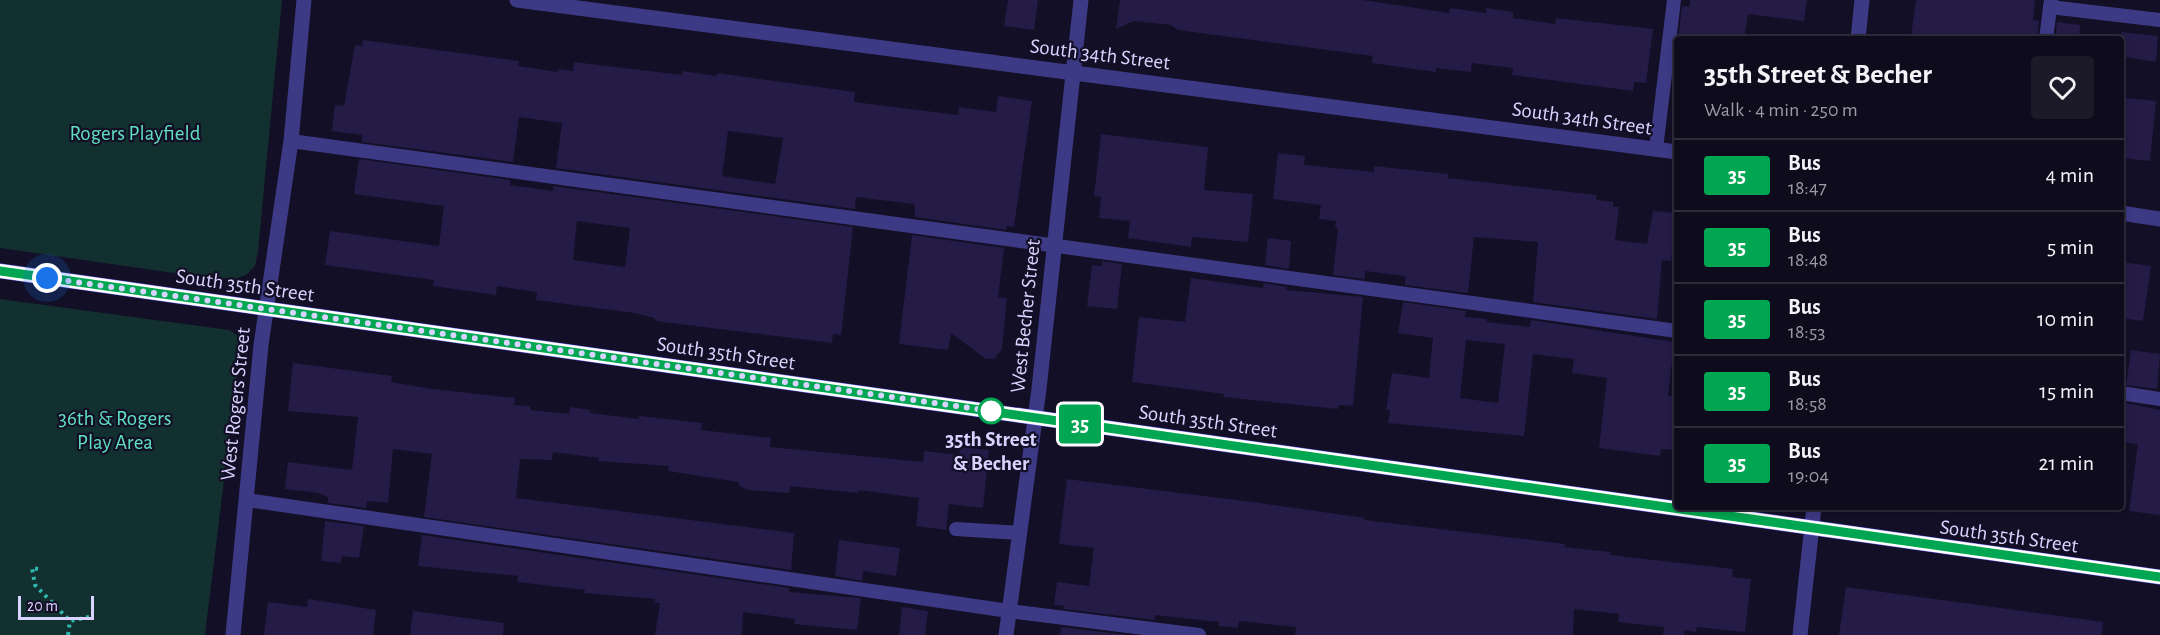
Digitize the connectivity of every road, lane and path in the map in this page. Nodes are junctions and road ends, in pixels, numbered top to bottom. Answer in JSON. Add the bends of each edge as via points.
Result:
{"nodes":[{"id":1,"x":304,"y":0,"type":"edge"},
{"id":2,"x":517,"y":0,"type":"edge"},
{"id":3,"x":1081,"y":0,"type":"edge"},
{"id":4,"x":1674,"y":0,"type":"edge"},
{"id":5,"x":1862,"y":0,"type":"edge"},
{"id":6,"x":2050,"y":4,"type":"edge"},
{"id":7,"x":2160,"y":20,"type":"edge"},
{"id":8,"x":1858,"y":36,"type":"edge"},
{"id":9,"x":2046,"y":36,"type":"edge"},
{"id":10,"x":1073,"y":72,"type":"junction"},
{"id":11,"x":291,"y":141,"type":"junction"},
{"id":12,"x":1656,"y":150,"type":"junction"},
{"id":13,"x":1674,"y":152,"type":"edge"},
{"id":14,"x":2124,"y":213,"type":"edge"},
{"id":15,"x":2160,"y":219,"type":"edge"},
{"id":16,"x":1054,"y":244,"type":"junction"},
{"id":17,"x":0,"y":271,"type":"edge"},
{"id":18,"x":266,"y":310,"type":"junction"},
{"id":19,"x":1674,"y":331,"type":"edge"},
{"id":20,"x":2124,"y":393,"type":"edge"},
{"id":21,"x":2160,"y":399,"type":"edge"},
{"id":22,"x":1035,"y":416,"type":"junction"},
{"id":23,"x":247,"y":500,"type":"junction"},
{"id":24,"x":1674,"y":510,"type":"edge"},
{"id":25,"x":1675,"y":510,"type":"edge"},
{"id":26,"x":1814,"y":510,"type":"edge"},
{"id":27,"x":956,"y":529,"type":"dead end"},
{"id":28,"x":1811,"y":530,"type":"junction"},
{"id":29,"x":1020,"y":533,"type":"junction"},
{"id":30,"x":38,"y":569,"type":"dead end"},
{"id":31,"x":2160,"y":577,"type":"edge"},
{"id":32,"x":1009,"y":611,"type":"junction"},
{"id":33,"x":93,"y":616,"type":"dead end"},
{"id":34,"x":70,"y":621,"type":"junction"},
{"id":35,"x":68,"y":635,"type":"edge"},
{"id":36,"x":233,"y":635,"type":"edge"},
{"id":37,"x":1006,"y":635,"type":"edge"},
{"id":38,"x":1199,"y":635,"type":"edge"},
{"id":39,"x":1800,"y":635,"type":"edge"}],
"edges":[{"from":1,"to":11,"type":"street","name":"West Rogers Street"},
{"from":2,"to":10,"type":"street","name":"South 34th Street"},
{"from":3,"to":10,"type":"street","name":"West Becher Street"},
{"from":4,"to":12,"type":"lane"},
{"from":5,"to":8,"type":"street"},
{"from":6,"to":7,"type":"lane"},
{"from":6,"to":9,"type":"lane"},
{"from":10,"to":12,"type":"street","name":"South 34th Street"},
{"from":10,"to":16,"type":"street","name":"West Becher Street"},
{"from":11,"to":16,"type":"lane"},
{"from":11,"to":18,"type":"street","name":"West Rogers Street"},
{"from":12,"to":13,"type":"street","name":"South 34th Street"},
{"from":14,"to":15,"type":"street"},
{"from":16,"to":19,"type":"lane"},
{"from":16,"to":22,"type":"street","name":"West Becher Street"},
{"from":17,"to":18,"type":"main road","name":"South 35th Street"},
{"from":18,"to":22,"type":"main road","name":"South 35th Street"},
{"from":18,"to":23,"type":"street","name":"West Rogers Street"},
{"from":20,"to":21,"type":"lane"},
{"from":22,"to":24,"type":"main road","name":"South 35th Street"},
{"from":22,"to":29,"type":"street","name":"West Becher Street"},
{"from":23,"to":32,"type":"lane"},
{"from":23,"to":36,"type":"street","name":"West Rogers Street"},
{"from":25,"to":28,"type":"main road","name":"South 35th Street"},
{"from":26,"to":28,"type":"street"},
{"from":27,"to":29,"type":"lane"},
{"from":28,"to":31,"type":"main road","name":"South 35th Street"},
{"from":28,"to":39,"type":"street"},
{"from":29,"to":32,"type":"street","name":"West Becher Street"},
{"from":30,"to":34,"type":"path","via":[[32,568],[35,585]]},
{"from":32,"to":37,"type":"street","name":"West Becher Street"},
{"from":32,"to":38,"type":"lane"},
{"from":33,"to":34,"type":"path"},
{"from":34,"to":35,"type":"path"}]}
